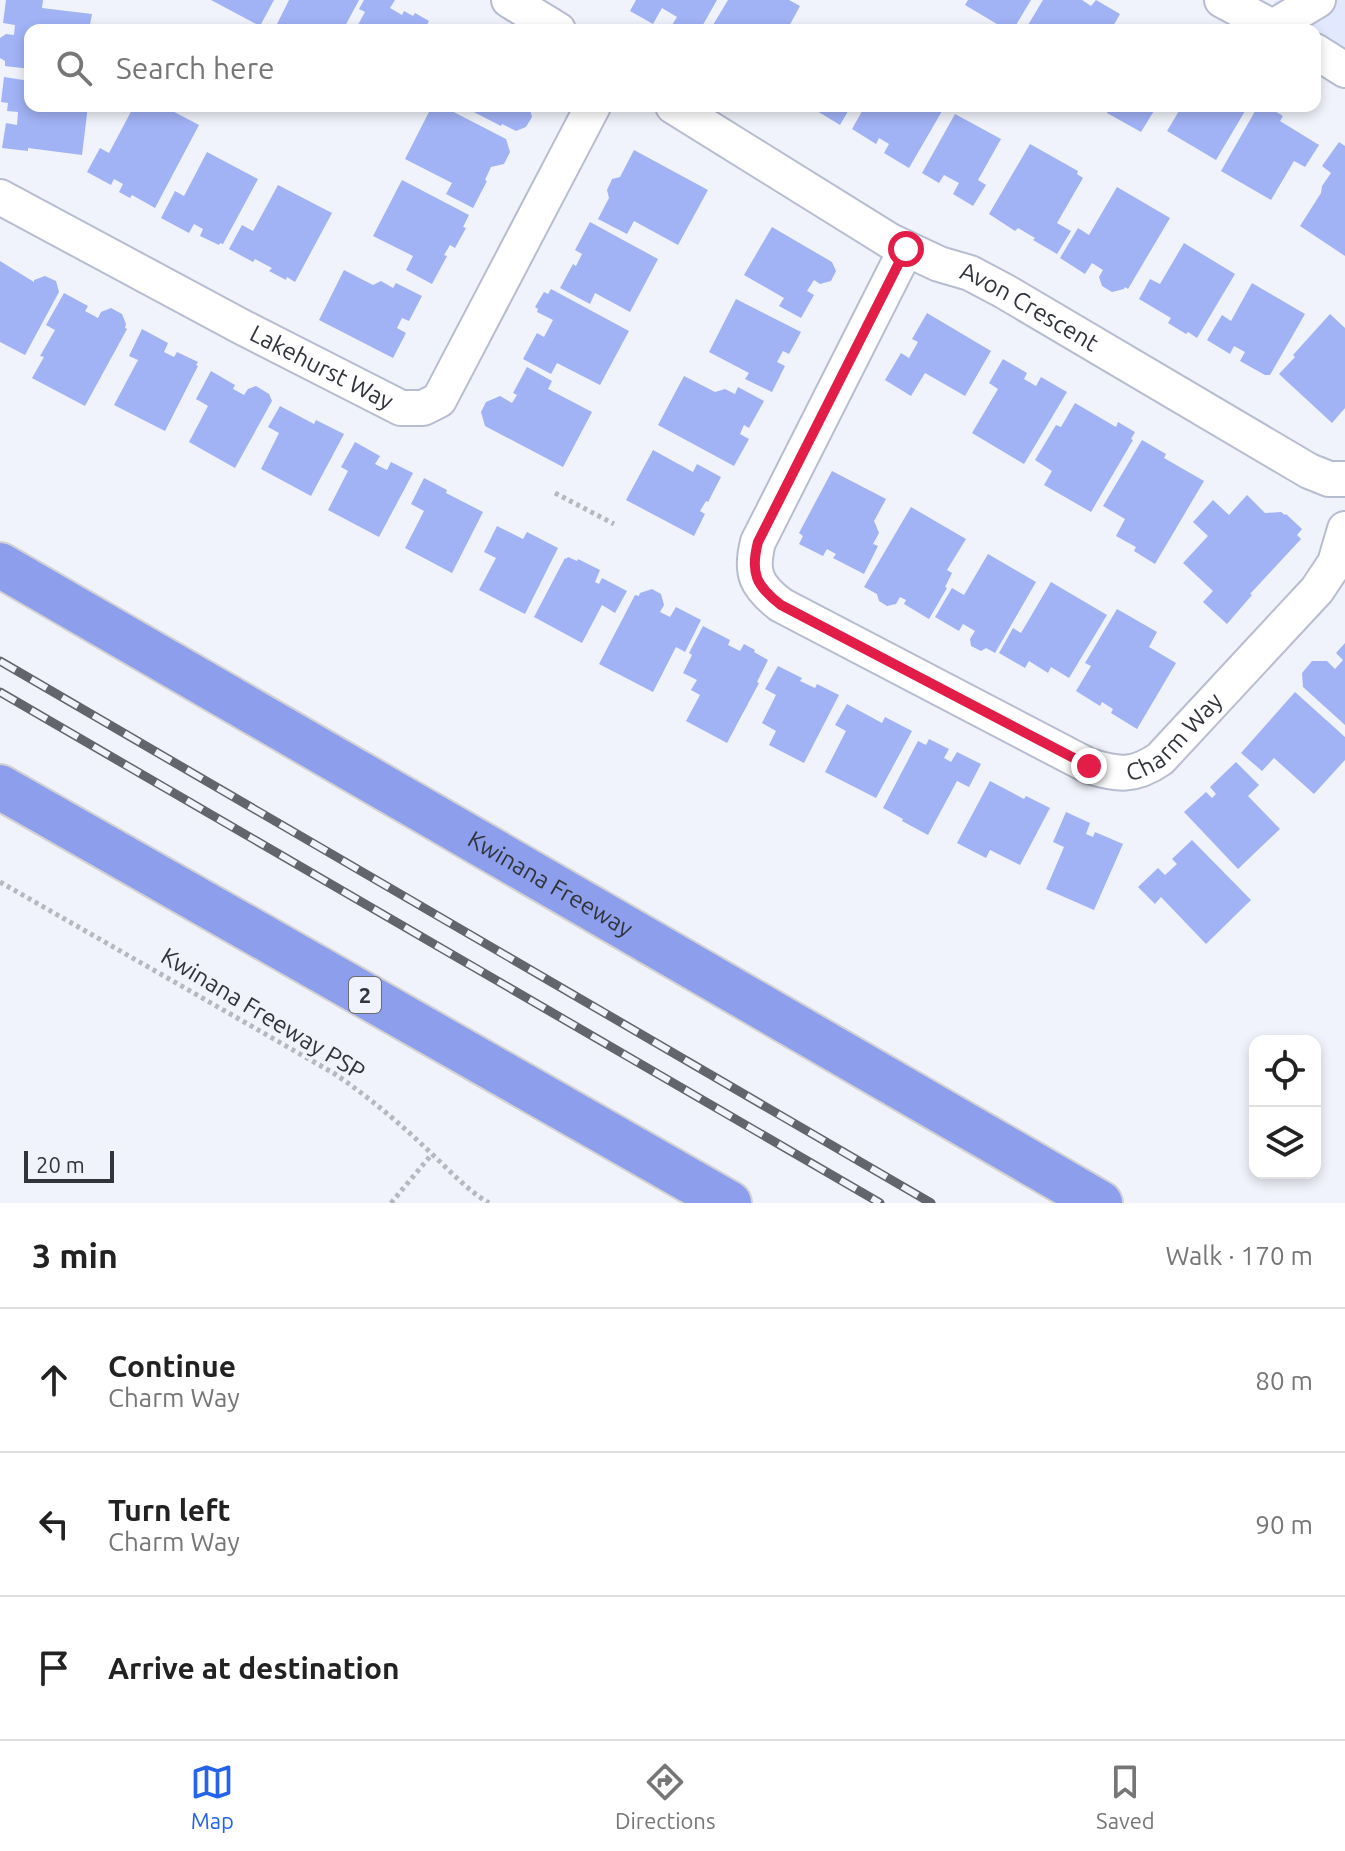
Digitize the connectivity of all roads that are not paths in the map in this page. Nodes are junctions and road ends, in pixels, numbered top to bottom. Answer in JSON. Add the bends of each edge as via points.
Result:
{"nodes":[{"id":1,"x":509,"y":0,"type":"edge"},
{"id":2,"x":1222,"y":0,"type":"edge"},
{"id":3,"x":1318,"y":0,"type":"edge"},
{"id":4,"x":548,"y":24,"type":"edge"},
{"id":5,"x":1268,"y":24,"type":"edge"},
{"id":6,"x":1282,"y":24,"type":"edge"},
{"id":7,"x":1321,"y":55,"type":"edge"},
{"id":8,"x":1345,"y":70,"type":"edge"},
{"id":9,"x":590,"y":112,"type":"edge"},
{"id":10,"x":683,"y":112,"type":"edge"},
{"id":11,"x":0,"y":197,"type":"edge"},
{"id":12,"x":906,"y":249,"type":"junction"},
{"id":13,"x":1345,"y":479,"type":"edge"},
{"id":14,"x":1345,"y":529,"type":"edge"},
{"id":15,"x":0,"y":565,"type":"edge"},
{"id":16,"x":0,"y":787,"type":"edge"},
{"id":17,"x":729,"y":1203,"type":"edge"},
{"id":18,"x":1100,"y":1203,"type":"edge"}],
"edges":[{"from":1,"to":4,"type":"street"},
{"from":2,"to":5,"type":"street"},
{"from":3,"to":6,"type":"street"},
{"from":7,"to":8,"type":"street"},
{"from":9,"to":11,"type":"street","name":"Lakehurst Way","via":[[439,400],[423,408],[401,408]]},
{"from":10,"to":12,"type":"street","name":"Avon Crescent"},
{"from":12,"to":13,"type":"street","name":"Avon Crescent","via":[[1004,291],[1309,471]]},
{"from":12,"to":14,"type":"street","name":"Charm Way","via":[[758,542],[758,582],[781,605],[1089,766],[1137,772],[1160,759],[1317,590],[1335,563]]},
{"from":15,"to":18,"type":"highway","name":"Kwinana Freeway"},
{"from":16,"to":17,"type":"highway","number":"2"}]}
